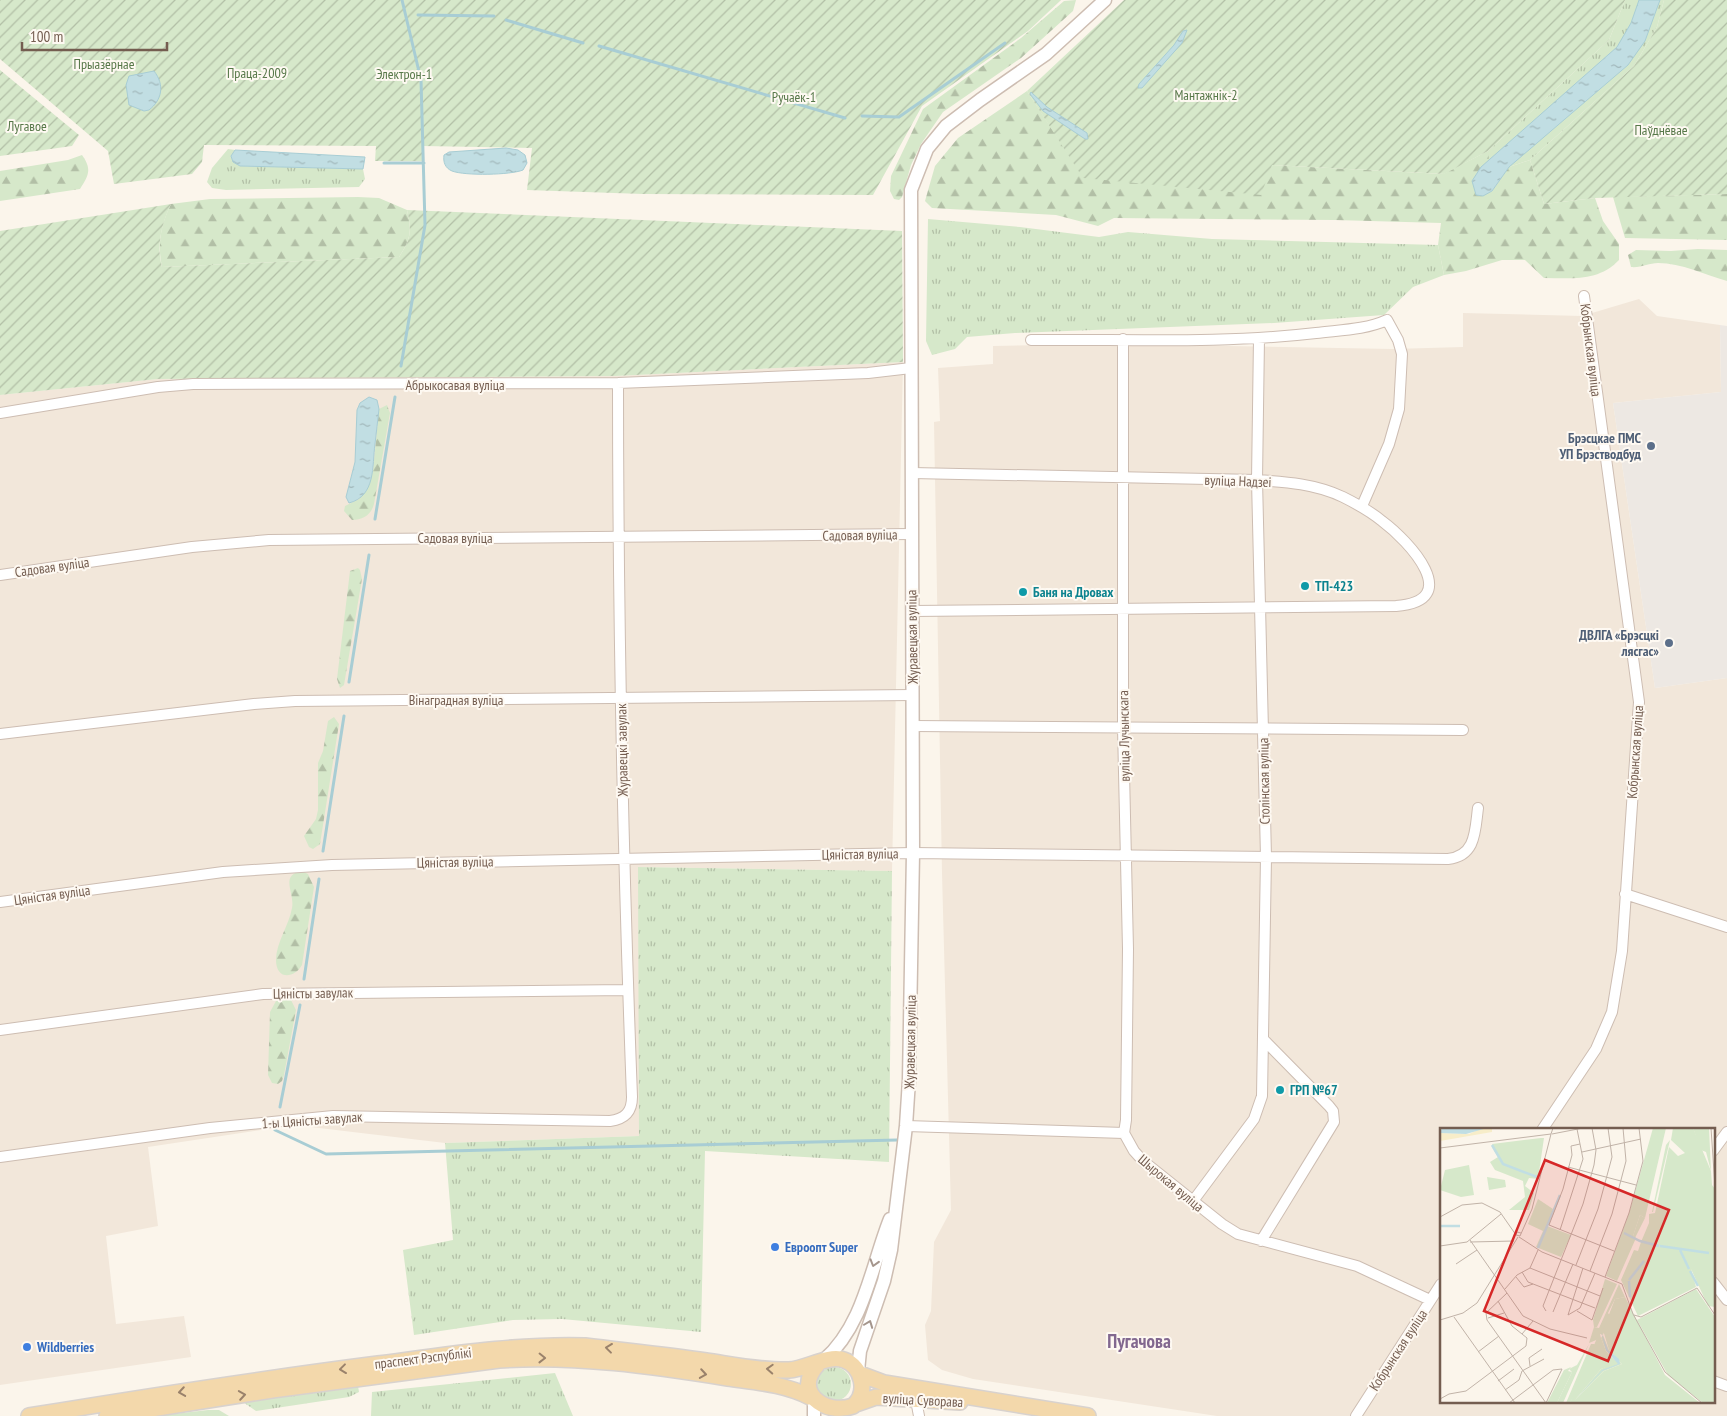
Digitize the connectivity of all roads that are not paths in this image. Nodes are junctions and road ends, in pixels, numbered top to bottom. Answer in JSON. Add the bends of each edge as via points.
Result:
{"nodes":[{"id":1,"x":1105,"y":0,"type":"edge"},
{"id":2,"x":1584,"y":296,"type":"dead end"},
{"id":3,"x":1259,"y":338,"type":"junction"},
{"id":4,"x":1124,"y":339,"type":"junction"},
{"id":5,"x":1031,"y":340,"type":"dead end"},
{"id":6,"x":911,"y":368,"type":"junction"},
{"id":7,"x":618,"y":383,"type":"junction"},
{"id":8,"x":0,"y":413,"type":"edge"},
{"id":9,"x":912,"y":473,"type":"junction"},
{"id":10,"x":1122,"y":478,"type":"junction"},
{"id":11,"x":1258,"y":480,"type":"junction"},
{"id":12,"x":1362,"y":506,"type":"junction"},
{"id":13,"x":912,"y":534,"type":"junction"},
{"id":14,"x":618,"y":536,"type":"junction"},
{"id":15,"x":0,"y":574,"type":"edge"},
{"id":16,"x":1122,"y":608,"type":"junction"},
{"id":17,"x":1261,"y":609,"type":"junction"},
{"id":18,"x":912,"y":611,"type":"junction"},
{"id":19,"x":913,"y":695,"type":"junction"},
{"id":20,"x":621,"y":698,"type":"junction"},
{"id":21,"x":913,"y":726,"type":"junction"},
{"id":22,"x":1123,"y":728,"type":"junction"},
{"id":23,"x":1263,"y":728,"type":"junction"},
{"id":24,"x":1463,"y":730,"type":"dead end"},
{"id":25,"x":0,"y":734,"type":"edge"},
{"id":26,"x":1478,"y":808,"type":"dead end"},
{"id":27,"x":913,"y":853,"type":"junction"},
{"id":28,"x":1126,"y":854,"type":"junction"},
{"id":29,"x":1266,"y":857,"type":"junction"},
{"id":30,"x":624,"y":858,"type":"junction"},
{"id":31,"x":1625,"y":894,"type":"junction"},
{"id":32,"x":0,"y":902,"type":"edge"},
{"id":33,"x":1727,"y":927,"type":"edge"},
{"id":34,"x":628,"y":990,"type":"junction"},
{"id":35,"x":0,"y":1030,"type":"edge"},
{"id":36,"x":1264,"y":1040,"type":"junction"},
{"id":37,"x":626,"y":1116,"type":"joint"},
{"id":38,"x":906,"y":1126,"type":"junction"},
{"id":39,"x":1543,"y":1128,"type":"edge"},
{"id":40,"x":1727,"y":1132,"type":"edge"},
{"id":41,"x":1124,"y":1133,"type":"junction"},
{"id":42,"x":1714,"y":1150,"type":"edge"},
{"id":43,"x":0,"y":1158,"type":"edge"},
{"id":44,"x":897,"y":1201,"type":"junction"},
{"id":45,"x":1193,"y":1201,"type":"junction"},
{"id":46,"x":1261,"y":1241,"type":"junction"},
{"id":47,"x":1714,"y":1283,"type":"edge"},
{"id":48,"x":1440,"y":1285,"type":"edge"},
{"id":49,"x":1430,"y":1300,"type":"junction"},
{"id":50,"x":1727,"y":1300,"type":"edge"},
{"id":51,"x":821,"y":1362,"type":"junction"},
{"id":52,"x":859,"y":1372,"type":"junction"},
{"id":53,"x":1714,"y":1380,"type":"edge"},
{"id":54,"x":1727,"y":1386,"type":"edge"},
{"id":55,"x":916,"y":1400,"type":"junction"},
{"id":56,"x":992,"y":1402,"type":"junction"},
{"id":57,"x":812,"y":1405,"type":"edge"},
{"id":58,"x":852,"y":1409,"type":"edge"},
{"id":59,"x":29,"y":1416,"type":"edge"},
{"id":60,"x":107,"y":1416,"type":"edge"},
{"id":61,"x":919,"y":1416,"type":"edge"},
{"id":62,"x":1088,"y":1416,"type":"edge"},
{"id":63,"x":1356,"y":1416,"type":"edge"}],
"edges":[{"from":1,"to":6,"type":"street","name":"Журавецкая вуліца","via":[[1046,54],[980,100],[934,138],[921,160],[911,190]]},
{"from":2,"to":31,"type":"street","name":"Кобрынская вуліца","via":[[1639,702]]},
{"from":3,"to":4,"type":"street"},
{"from":3,"to":11,"type":"street","name":"Столінская вуліца"},
{"from":3,"to":12,"type":"street","via":[[1329,332],[1387,320],[1402,354],[1399,409],[1390,444]]},
{"from":4,"to":5,"type":"street"},
{"from":4,"to":10,"type":"street","name":"вуліца Лучынскага"},
{"from":6,"to":7,"type":"street","name":"Абрыкосавая вуліца","via":[[868,373]]},
{"from":6,"to":9,"type":"street","name":"Журавецкая вуліца"},
{"from":7,"to":8,"type":"street","name":"Абрыкосавая вуліца","via":[[193,384],[158,386]]},
{"from":7,"to":14,"type":"street","name":"Журавецкі завулак"},
{"from":9,"to":10,"type":"street","name":"вуліца Надзеі"},
{"from":9,"to":13,"type":"street","name":"Журавецкая вуліца"},
{"from":10,"to":11,"type":"street","name":"вуліца Надзеі"},
{"from":10,"to":16,"type":"street","name":"вуліца Лучынскага"},
{"from":11,"to":12,"type":"street","name":"вуліца Надзеі","via":[[1313,486]]},
{"from":11,"to":17,"type":"street","name":"Столінская вуліца"},
{"from":12,"to":17,"type":"street","name":"вуліца Надзеі","via":[[1393,530],[1424,566],[1430,582],[1425,596],[1412,604],[1396,606]]},
{"from":13,"to":14,"type":"street","name":"Садовая вуліца"},
{"from":13,"to":18,"type":"street","name":"Журавецкая вуліца"},
{"from":14,"to":15,"type":"street","name":"Садовая вуліца","via":[[269,540],[192,547]]},
{"from":14,"to":20,"type":"street","name":"Журавецкі завулак"},
{"from":16,"to":17,"type":"street"},
{"from":16,"to":18,"type":"street"},
{"from":16,"to":22,"type":"street","name":"вуліца Лучынскага"},
{"from":17,"to":23,"type":"street","name":"Столінская вуліца"},
{"from":18,"to":19,"type":"street","name":"Журавецкая вуліца"},
{"from":19,"to":20,"type":"street","name":"Вінаградная вуліца"},
{"from":19,"to":21,"type":"street","name":"Журавецкая вуліца"},
{"from":20,"to":25,"type":"street","name":"Вінаградная вуліца","via":[[275,702]]},
{"from":20,"to":30,"type":"street","name":"Журавецкі завулак"},
{"from":21,"to":22,"type":"street"},
{"from":21,"to":27,"type":"street","name":"Журавецкая вуліца"},
{"from":22,"to":23,"type":"street"},
{"from":22,"to":28,"type":"street","name":"вуліца Лучынскага"},
{"from":23,"to":24,"type":"street"},
{"from":23,"to":29,"type":"street","name":"Столінская вуліца"},
{"from":26,"to":29,"type":"street","name":"Цяністая вуліца","via":[[1471,847],[1453,859]]},
{"from":27,"to":28,"type":"street","name":"Цяністая вуліца"},
{"from":27,"to":30,"type":"street","name":"Цяністая вуліца"},
{"from":27,"to":38,"type":"street","name":"Журавецкая вуліца"},
{"from":28,"to":29,"type":"street","name":"Цяністая вуліца"},
{"from":28,"to":41,"type":"street","name":"вуліца Лучынскага"},
{"from":29,"to":36,"type":"street","name":"Столінская вуліца"},
{"from":30,"to":32,"type":"street","name":"Цяністая вуліца","via":[[259,868]]},
{"from":30,"to":34,"type":"street","name":"Журавецкі завулак"},
{"from":31,"to":33,"type":"street"},
{"from":31,"to":39,"type":"street","name":"Кобрынская вуліца","via":[[1622,951],[1612,1012],[1596,1049]]},
{"from":34,"to":35,"type":"street","name":"Цяністы завулак","via":[[263,994]]},
{"from":34,"to":37,"type":"street","name":"Журавецкі завулак","via":[[632,1097]]},
{"from":36,"to":45,"type":"street","name":"Столінская вуліца","via":[[1262,1096],[1258,1112]]},
{"from":36,"to":46,"type":"street","via":[[1330,1106],[1334,1122]]},
{"from":37,"to":43,"type":"street","name":"1-ы Цяністы завулак","via":[[610,1121],[326,1117],[210,1128]]},
{"from":38,"to":41,"type":"street"},
{"from":38,"to":44,"type":"street","name":"Журавецкая вуліца"},
{"from":40,"to":42,"type":"street"},
{"from":41,"to":45,"type":"street","name":"Шырокая вуліца","via":[[1138,1156]]},
{"from":44,"to":51,"type":"street","name":"Журавецкая вуліца","one_way":true,"via":[[853,1322],[844,1340]]},
{"from":52,"to":44,"type":"street","name":"Журавецкая вуліца","one_way":true,"via":[[862,1341],[884,1281],[891,1250]]},
{"from":45,"to":46,"type":"street","name":"Шырокая вуліца","via":[[1230,1229]]},
{"from":46,"to":49,"type":"street","name":"Шырокая вуліца","via":[[1357,1266]]},
{"from":47,"to":50,"type":"street"},
{"from":48,"to":49,"type":"street","name":"Кобрынская вуліца"},
{"from":49,"to":63,"type":"street","name":"Кобрынская вуліца"},
{"from":51,"to":52,"type":"main road","name":"праспект Рэспублікі","via":[[843,1359]]},
{"from":51,"to":57,"type":"main road","via":[[808,1379]]},
{"from":51,"to":59,"type":"main road","name":"праспект Рэспублікі","one_way":true,"via":[[792,1370],[754,1368],[585,1346],[534,1346],[270,1378]]},
{"from":52,"to":56,"type":"main road","name":"вуліца Суворава","via":[[884,1383]]},
{"from":52,"to":58,"type":"main road","via":[[862,1390]]},
{"from":53,"to":54,"type":"street"},
{"from":55,"to":56,"type":"main road","name":"вуліца Суворава"},
{"from":55,"to":58,"type":"main road","name":"вуліца Суворава","via":[[876,1397]]},
{"from":55,"to":61,"type":"street"},
{"from":56,"to":62,"type":"main road","name":"вуліца Суворава"},
{"from":57,"to":58,"type":"main road","name":"праспект Рэспублікі","via":[[837,1413]]},
{"from":60,"to":57,"type":"main road","name":"праспект Рэспублікі","one_way":true,"via":[[282,1389],[533,1358],[581,1359],[792,1389]]}]}
